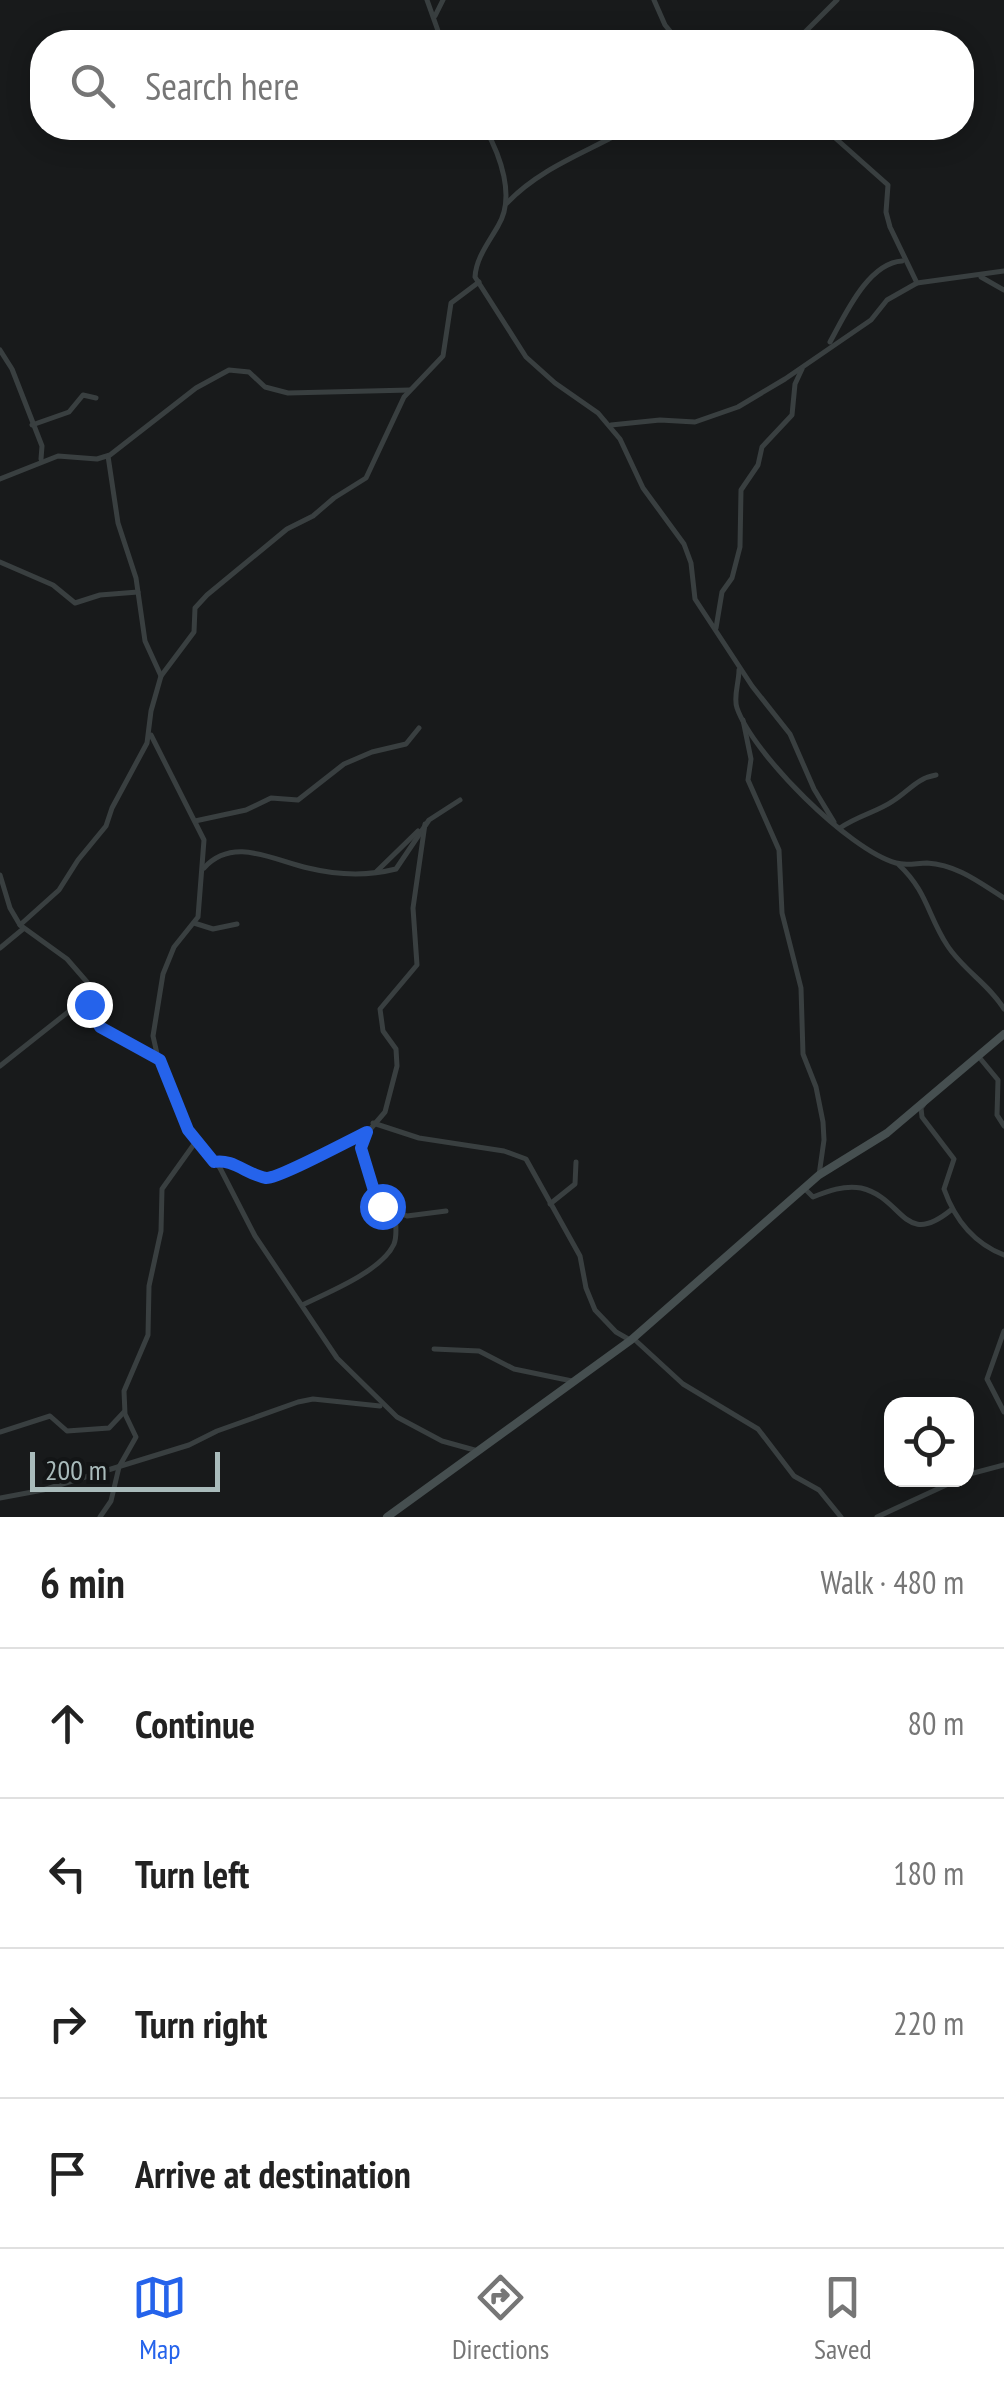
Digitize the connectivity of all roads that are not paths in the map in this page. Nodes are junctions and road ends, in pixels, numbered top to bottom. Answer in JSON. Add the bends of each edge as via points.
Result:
{"nodes":[{"id":1,"x":427,"y":0,"type":"edge"},
{"id":2,"x":443,"y":0,"type":"edge"},
{"id":3,"x":654,"y":0,"type":"edge"},
{"id":4,"x":837,"y":0,"type":"edge"},
{"id":5,"x":435,"y":16,"type":"junction"},
{"id":6,"x":439,"y":30,"type":"edge"},
{"id":7,"x":669,"y":30,"type":"edge"},
{"id":8,"x":806,"y":30,"type":"edge"},
{"id":9,"x":492,"y":140,"type":"edge"},
{"id":10,"x":605,"y":140,"type":"edge"},
{"id":11,"x":838,"y":140,"type":"edge"},
{"id":12,"x":507,"y":203,"type":"junction"},
{"id":13,"x":904,"y":261,"type":"junction"},
{"id":14,"x":1004,"y":272,"type":"edge"},
{"id":15,"x":980,"y":277,"type":"junction"},
{"id":16,"x":478,"y":282,"type":"junction"},
{"id":17,"x":917,"y":283,"type":"junction"},
{"id":18,"x":1004,"y":290,"type":"edge"},
{"id":19,"x":825,"y":349,"type":"junction"},
{"id":20,"x":0,"y":350,"type":"edge"},
{"id":21,"x":804,"y":367,"type":"junction"},
{"id":22,"x":410,"y":390,"type":"junction"},
{"id":23,"x":96,"y":398,"type":"dead end"},
{"id":24,"x":32,"y":424,"type":"junction"},
{"id":25,"x":610,"y":425,"type":"junction"},
{"id":26,"x":108,"y":456,"type":"junction"},
{"id":27,"x":40,"y":462,"type":"junction"},
{"id":28,"x":0,"y":479,"type":"edge"},
{"id":29,"x":0,"y":562,"type":"edge"},
{"id":30,"x":138,"y":592,"type":"junction"},
{"id":31,"x":716,"y":628,"type":"junction"},
{"id":32,"x":739,"y":667,"type":"junction"},
{"id":33,"x":161,"y":676,"type":"junction"},
{"id":34,"x":743,"y":720,"type":"junction"},
{"id":35,"x":420,"y":728,"type":"dead end"},
{"id":36,"x":149,"y":731,"type":"junction"},
{"id":37,"x":936,"y":775,"type":"dead end"},
{"id":38,"x":460,"y":800,"type":"dead end"},
{"id":39,"x":195,"y":821,"type":"junction"},
{"id":40,"x":834,"y":822,"type":"junction"},
{"id":41,"x":423,"y":826,"type":"junction"},
{"id":42,"x":840,"y":828,"type":"junction"},
{"id":43,"x":899,"y":864,"type":"junction"},
{"id":44,"x":202,"y":870,"type":"junction"},
{"id":45,"x":374,"y":874,"type":"junction"},
{"id":46,"x":0,"y":875,"type":"edge"},
{"id":47,"x":1004,"y":898,"type":"edge"},
{"id":48,"x":194,"y":923,"type":"junction"},
{"id":49,"x":238,"y":924,"type":"dead end"},
{"id":50,"x":21,"y":927,"type":"junction"},
{"id":51,"x":0,"y":948,"type":"edge"},
{"id":52,"x":88,"y":995,"type":"junction"},
{"id":53,"x":1004,"y":1010,"type":"edge"},
{"id":54,"x":1004,"y":1034,"type":"edge"},
{"id":55,"x":978,"y":1054,"type":"junction"},
{"id":56,"x":160,"y":1060,"type":"junction"},
{"id":57,"x":0,"y":1066,"type":"edge"},
{"id":58,"x":926,"y":1102,"type":"junction"},
{"id":59,"x":373,"y":1123,"type":"junction"},
{"id":60,"x":1004,"y":1126,"type":"edge"},
{"id":61,"x":367,"y":1132,"type":"junction"},
{"id":62,"x":197,"y":1140,"type":"junction"},
{"id":63,"x":214,"y":1162,"type":"junction"},
{"id":64,"x":576,"y":1162,"type":"dead end"},
{"id":65,"x":819,"y":1176,"type":"junction"},
{"id":66,"x":804,"y":1188,"type":"junction"},
{"id":67,"x":550,"y":1204,"type":"junction"},
{"id":68,"x":952,"y":1210,"type":"junction"},
{"id":69,"x":446,"y":1211,"type":"dead end"},
{"id":70,"x":395,"y":1212,"type":"junction"},
{"id":71,"x":1004,"y":1255,"type":"edge"},
{"id":72,"x":302,"y":1306,"type":"junction"},
{"id":73,"x":1004,"y":1331,"type":"edge"},
{"id":74,"x":631,"y":1338,"type":"junction"},
{"id":75,"x":434,"y":1349,"type":"dead end"},
{"id":76,"x":572,"y":1381,"type":"junction"},
{"id":77,"x":383,"y":1406,"type":"junction"},
{"id":78,"x":126,"y":1412,"type":"junction"},
{"id":79,"x":1004,"y":1412,"type":"edge"},
{"id":80,"x":0,"y":1432,"type":"edge"},
{"id":81,"x":480,"y":1452,"type":"junction"},
{"id":82,"x":1004,"y":1465,"type":"edge"},
{"id":83,"x":120,"y":1466,"type":"junction"},
{"id":84,"x":974,"y":1473,"type":"edge"},
{"id":85,"x":942,"y":1487,"type":"edge"},
{"id":86,"x":0,"y":1498,"type":"edge"},
{"id":87,"x":100,"y":1517,"type":"edge"},
{"id":88,"x":388,"y":1517,"type":"edge"},
{"id":89,"x":841,"y":1517,"type":"edge"},
{"id":90,"x":877,"y":1517,"type":"edge"}],
"edges":[{"from":1,"to":5,"type":"street"},
{"from":2,"to":5,"type":"street"},
{"from":3,"to":7,"type":"street"},
{"from":4,"to":8,"type":"street"},
{"from":5,"to":6,"type":"street"},
{"from":9,"to":12,"type":"street"},
{"from":10,"to":12,"type":"street","via":[[558,164]]},
{"from":11,"to":13,"type":"street","via":[[888,184],[886,212]]},
{"from":12,"to":16,"type":"street","via":[[476,266]]},
{"from":13,"to":17,"type":"street"},
{"from":13,"to":19,"type":"street","via":[[891,262],[873,277]]},
{"from":14,"to":15,"type":"street"},
{"from":15,"to":17,"type":"street"},
{"from":15,"to":18,"type":"street"},
{"from":16,"to":22,"type":"street","via":[[451,303],[444,356]]},
{"from":16,"to":25,"type":"street","via":[[526,357]]},
{"from":17,"to":19,"type":"street"},
{"from":19,"to":21,"type":"street"},
{"from":20,"to":24,"type":"street"},
{"from":21,"to":25,"type":"street","via":[[753,400],[705,419]]},
{"from":21,"to":31,"type":"street","via":[[792,415],[762,446],[758,466],[741,490],[740,547]]},
{"from":22,"to":26,"type":"street","via":[[288,393],[265,387],[249,372],[230,370]]},
{"from":22,"to":33,"type":"street","via":[[366,478],[287,529],[207,595],[195,608],[194,632]]},
{"from":23,"to":24,"type":"street","via":[[83,395],[69,412]]},
{"from":24,"to":27,"type":"street","via":[[44,451]]},
{"from":25,"to":31,"type":"street","via":[[643,488],[684,544],[695,600]]},
{"from":26,"to":27,"type":"street"},
{"from":26,"to":30,"type":"street"},
{"from":27,"to":28,"type":"street"},
{"from":29,"to":30,"type":"street","via":[[53,585],[74,603]]},
{"from":30,"to":33,"type":"street","via":[[145,641]]},
{"from":31,"to":32,"type":"street"},
{"from":32,"to":34,"type":"street","via":[[736,702]]},
{"from":32,"to":40,"type":"street","via":[[790,734]]},
{"from":33,"to":36,"type":"street"},
{"from":34,"to":40,"type":"street","via":[[777,769]]},
{"from":34,"to":65,"type":"street","via":[[748,780],[779,850],[803,1054],[820,1104]]},
{"from":35,"to":39,"type":"street","via":[[406,744],[344,764],[298,800],[271,798]]},
{"from":36,"to":39,"type":"street"},
{"from":36,"to":50,"type":"street","via":[[106,826],[59,890]]},
{"from":37,"to":42,"type":"street"},
{"from":38,"to":41,"type":"street"},
{"from":39,"to":44,"type":"street","via":[[204,840]]},
{"from":40,"to":42,"type":"street"},
{"from":41,"to":45,"type":"street"},
{"from":41,"to":45,"type":"street","via":[[396,869]]},
{"from":41,"to":59,"type":"street","via":[[414,908],[417,965],[380,1009],[397,1066],[386,1112]]},
{"from":42,"to":43,"type":"street"},
{"from":43,"to":47,"type":"street","via":[[959,870]]},
{"from":43,"to":53,"type":"street","via":[[920,888],[953,954],[992,989]]},
{"from":44,"to":45,"type":"street","via":[[218,854],[247,852],[307,868]]},
{"from":44,"to":48,"type":"street"},
{"from":46,"to":50,"type":"street"},
{"from":48,"to":49,"type":"street","via":[[214,929]]},
{"from":48,"to":56,"type":"street","via":[[174,946],[164,974],[153,1036]]},
{"from":50,"to":51,"type":"street"},
{"from":50,"to":52,"type":"street","via":[[67,959],[87,982]]},
{"from":52,"to":56,"type":"street","via":[[100,1027]]},
{"from":52,"to":57,"type":"street"},
{"from":54,"to":55,"type":"street"},
{"from":55,"to":58,"type":"street"},
{"from":55,"to":60,"type":"street","via":[[998,1080],[997,1115]]},
{"from":56,"to":62,"type":"street"},
{"from":58,"to":65,"type":"street"},
{"from":58,"to":68,"type":"street","via":[[922,1117],[954,1159],[944,1190]]},
{"from":59,"to":61,"type":"street"},
{"from":59,"to":67,"type":"street","via":[[523,1156]]},
{"from":61,"to":63,"type":"street","via":[[273,1178]]},
{"from":61,"to":70,"type":"street","via":[[361,1148],[378,1204]]},
{"from":62,"to":63,"type":"street"},
{"from":62,"to":78,"type":"street","via":[[162,1189],[148,1335],[125,1384]]},
{"from":63,"to":72,"type":"street"},
{"from":64,"to":67,"type":"street","via":[[575,1184]]},
{"from":65,"to":66,"type":"street"},
{"from":66,"to":68,"type":"street","via":[[812,1196],[864,1189],[918,1225],[935,1223]]},
{"from":66,"to":74,"type":"street"},
{"from":67,"to":74,"type":"street","via":[[580,1256],[596,1310]]},
{"from":68,"to":71,"type":"street","via":[[979,1242]]},
{"from":69,"to":70,"type":"street"},
{"from":70,"to":72,"type":"street","via":[[396,1237],[384,1256],[352,1282]]},
{"from":72,"to":77,"type":"street","via":[[337,1358]]},
{"from":73,"to":79,"type":"street","via":[[987,1379]]},
{"from":74,"to":76,"type":"street"},
{"from":74,"to":89,"type":"street","via":[[684,1384],[758,1429],[794,1476],[819,1490]]},
{"from":75,"to":76,"type":"street","via":[[479,1350],[514,1369]]},
{"from":76,"to":81,"type":"street"},
{"from":77,"to":81,"type":"street","via":[[428,1435]]},
{"from":77,"to":83,"type":"street","via":[[305,1400]]},
{"from":78,"to":80,"type":"street","via":[[110,1428],[67,1430],[50,1416]]},
{"from":78,"to":83,"type":"street","via":[[136,1435]]},
{"from":81,"to":88,"type":"street"},
{"from":82,"to":84,"type":"street"},
{"from":83,"to":86,"type":"street"},
{"from":83,"to":87,"type":"street","via":[[112,1502]]},
{"from":85,"to":90,"type":"street"}]}
